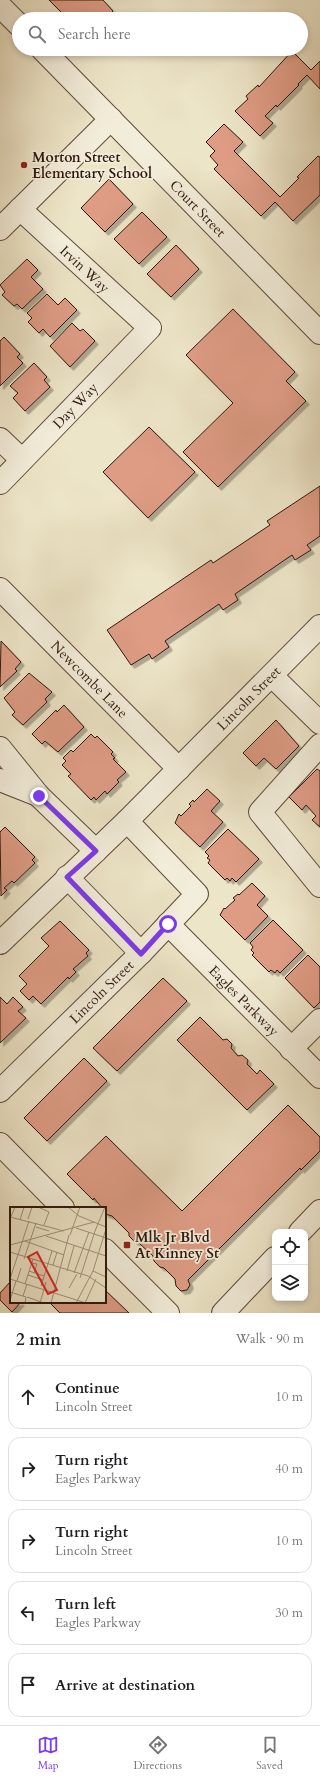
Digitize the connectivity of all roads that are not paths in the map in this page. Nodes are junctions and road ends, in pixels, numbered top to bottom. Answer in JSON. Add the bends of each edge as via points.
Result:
{"nodes":[{"id":1,"x":0,"y":6,"type":"edge"},
{"id":2,"x":12,"y":18,"type":"edge"},
{"id":3,"x":49,"y":56,"type":"edge"},
{"id":4,"x":111,"y":119,"type":"junction"},
{"id":5,"x":20,"y":209,"type":"junction"},
{"id":6,"x":0,"y":230,"type":"edge"},
{"id":7,"x":150,"y":328,"type":"joint"},
{"id":8,"x":320,"y":333,"type":"edge"},
{"id":9,"x":0,"y":439,"type":"edge"},
{"id":10,"x":22,"y":460,"type":"junction"},
{"id":11,"x":0,"y":483,"type":"edge"},
{"id":12,"x":0,"y":589,"type":"edge"},
{"id":13,"x":320,"y":626,"type":"edge"},
{"id":14,"x":272,"y":676,"type":"junction"},
{"id":15,"x":320,"y":723,"type":"edge"},
{"id":16,"x":320,"y":745,"type":"edge"},
{"id":17,"x":0,"y":748,"type":"edge"},
{"id":18,"x":179,"y":769,"type":"junction"},
{"id":19,"x":0,"y":780,"type":"edge"},
{"id":20,"x":39,"y":796,"type":"junction"},
{"id":21,"x":127,"y":821,"type":"junction"},
{"id":22,"x":96,"y":851,"type":"junction"},
{"id":23,"x":67,"y":877,"type":"junction"},
{"id":24,"x":320,"y":886,"type":"edge"},
{"id":25,"x":168,"y":924,"type":"junction"},
{"id":26,"x":0,"y":942,"type":"edge"},
{"id":27,"x":141,"y":954,"type":"junction"},
{"id":28,"x":320,"y":1020,"type":"edge"},
{"id":29,"x":291,"y":1049,"type":"junction"},
{"id":30,"x":320,"y":1077,"type":"edge"},
{"id":31,"x":0,"y":1091,"type":"edge"},
{"id":32,"x":0,"y":1144,"type":"edge"},
{"id":33,"x":62,"y":1207,"type":"edge"},
{"id":34,"x":320,"y":1211,"type":"edge"},
{"id":35,"x":303,"y":1229,"type":"edge"},
{"id":36,"x":106,"y":1251,"type":"edge"},
{"id":37,"x":272,"y":1261,"type":"edge"},
{"id":38,"x":168,"y":1313,"type":"edge"},
{"id":39,"x":223,"y":1313,"type":"edge"}],
"edges":[{"from":1,"to":2,"type":"street"},
{"from":3,"to":4,"type":"street","name":"Court Street"},
{"from":4,"to":5,"type":"street"},
{"from":4,"to":8,"type":"street","name":"Court Street"},
{"from":5,"to":6,"type":"street"},
{"from":5,"to":7,"type":"street","name":"Irvin Way"},
{"from":7,"to":10,"type":"street","name":"Day Way"},
{"from":9,"to":10,"type":"street"},
{"from":10,"to":11,"type":"street","name":"Day Way"},
{"from":12,"to":18,"type":"street","name":"Newcombe Lane"},
{"from":13,"to":14,"type":"street","name":"Lincoln Street"},
{"from":14,"to":15,"type":"street"},
{"from":14,"to":18,"type":"street","name":"Lincoln Street"},
{"from":16,"to":24,"type":"street","via":[[260,812]]},
{"from":17,"to":20,"type":"street"},
{"from":18,"to":21,"type":"street","name":"Lincoln Street"},
{"from":19,"to":20,"type":"street"},
{"from":20,"to":22,"type":"street"},
{"from":21,"to":22,"type":"street","name":"Lincoln Street"},
{"from":21,"to":25,"type":"street","name":"Lincoln Street","via":[[197,894]]},
{"from":22,"to":23,"type":"street","name":"Lincoln Street"},
{"from":23,"to":26,"type":"street","name":"Lincoln Street"},
{"from":23,"to":27,"type":"street"},
{"from":25,"to":27,"type":"street","name":"Lincoln Street"},
{"from":25,"to":29,"type":"street","name":"Eagles Parkway"},
{"from":27,"to":31,"type":"street","name":"Lincoln Street"},
{"from":28,"to":29,"type":"street"},
{"from":29,"to":30,"type":"street","name":"Eagles Parkway"},
{"from":32,"to":33,"type":"street"},
{"from":34,"to":35,"type":"street"},
{"from":36,"to":38,"type":"street"},
{"from":37,"to":39,"type":"street"}]}
